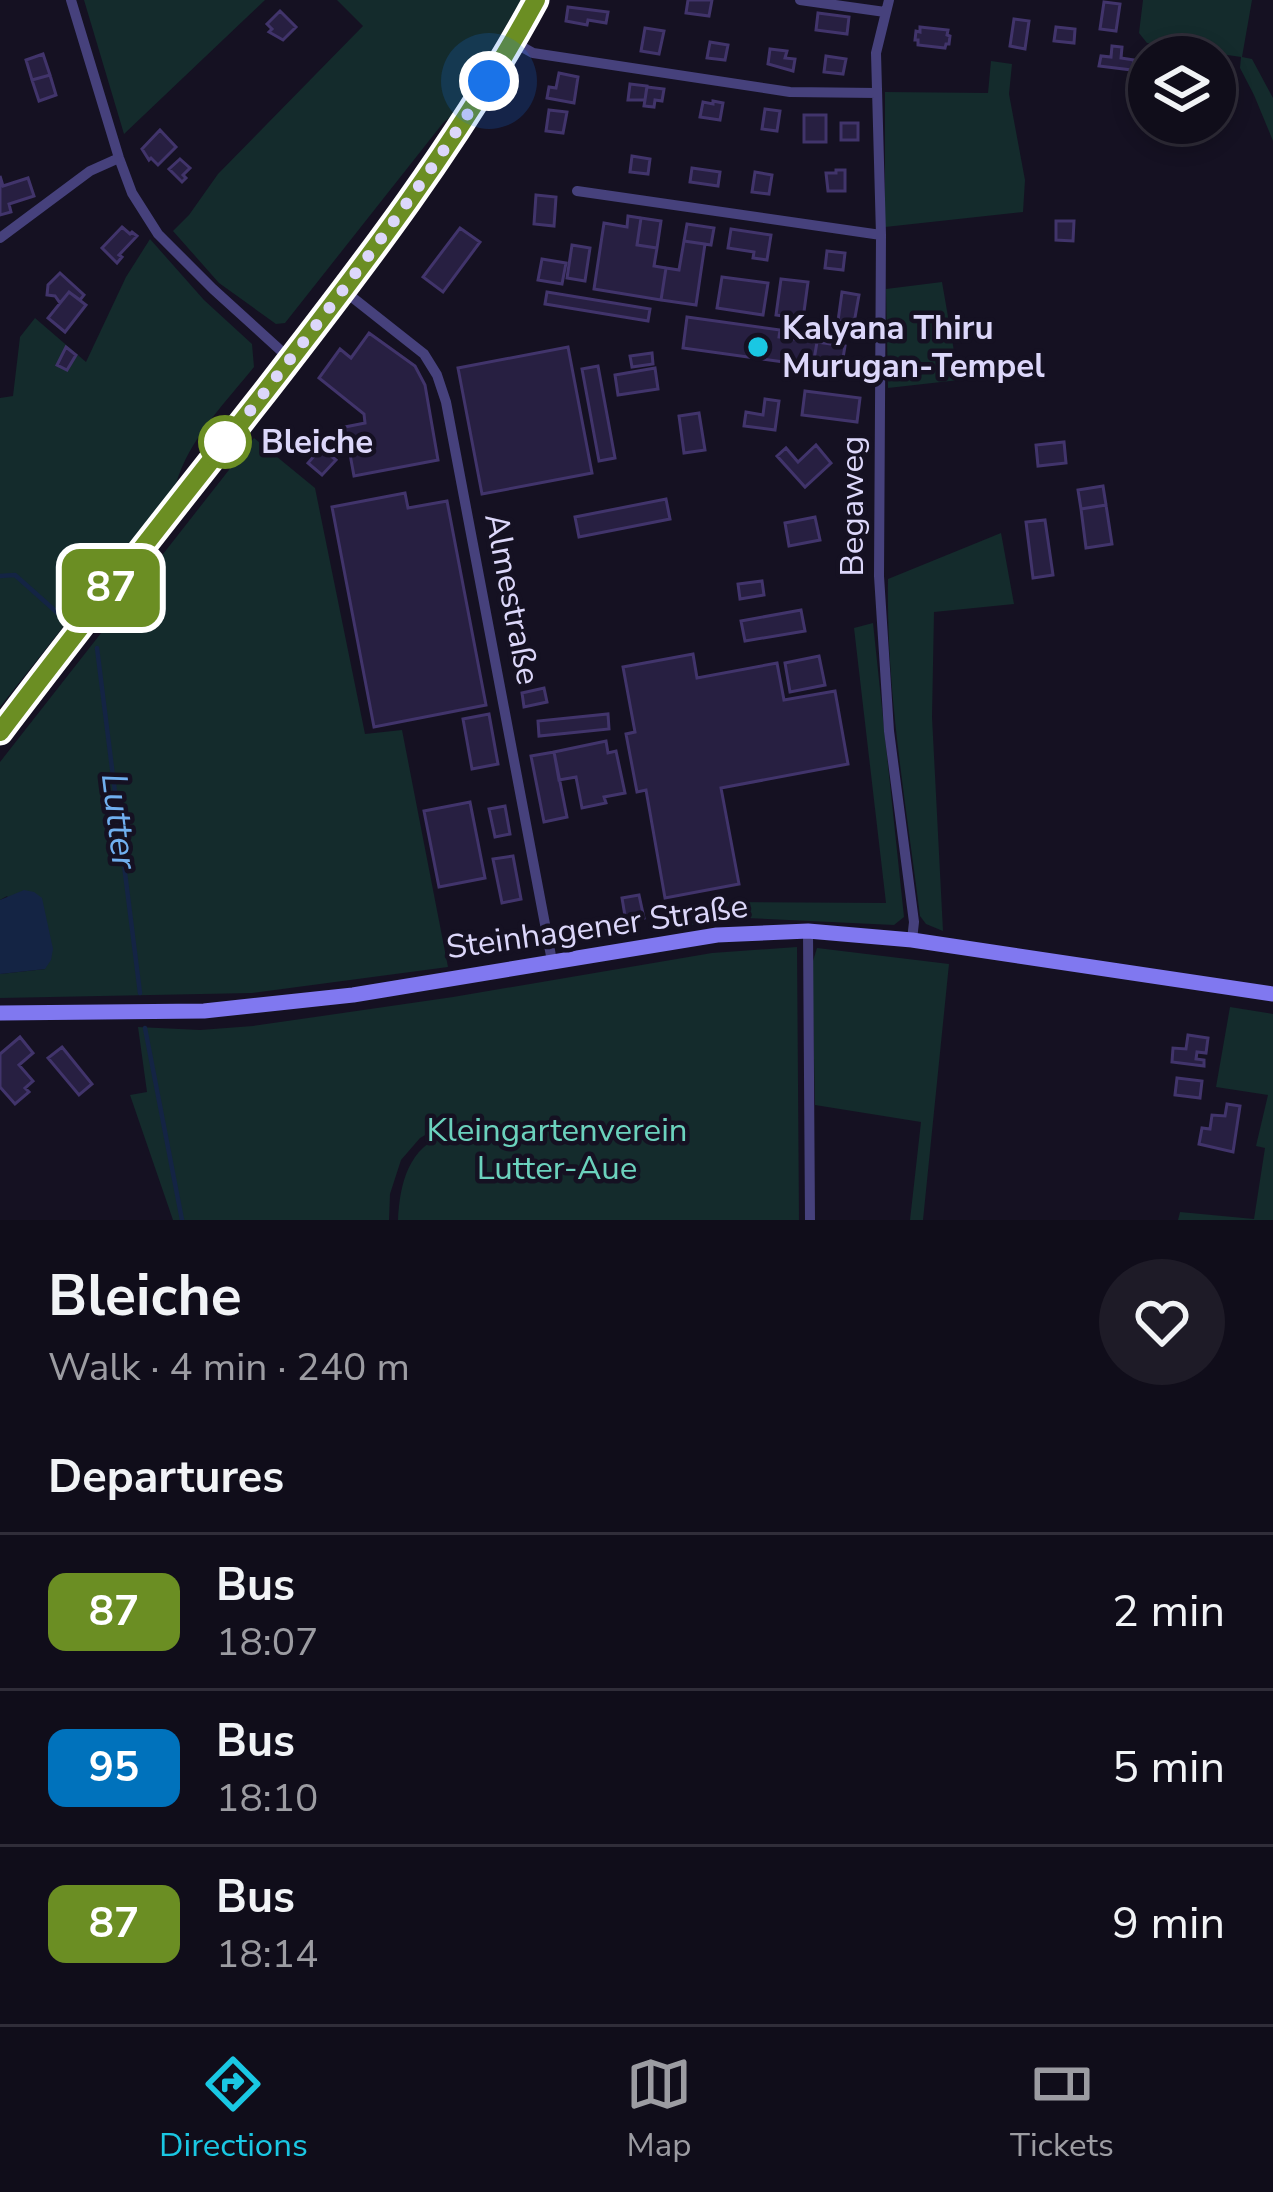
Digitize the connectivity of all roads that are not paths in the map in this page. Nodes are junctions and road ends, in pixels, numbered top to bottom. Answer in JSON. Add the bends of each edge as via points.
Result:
{"nodes":[{"id":1,"x":71,"y":0,"type":"edge"},
{"id":2,"x":536,"y":0,"type":"edge"},
{"id":3,"x":800,"y":0,"type":"edge"},
{"id":4,"x":887,"y":6,"type":"edge"},
{"id":5,"x":513,"y":42,"type":"junction"},
{"id":6,"x":877,"y":93,"type":"junction"},
{"id":7,"x":118,"y":158,"type":"junction"},
{"id":8,"x":578,"y":190,"type":"dead end"},
{"id":9,"x":881,"y":235,"type":"junction"},
{"id":10,"x":0,"y":238,"type":"edge"},
{"id":11,"x":343,"y":290,"type":"junction"},
{"id":12,"x":290,"y":359,"type":"junction"},
{"id":13,"x":0,"y":732,"type":"edge"},
{"id":14,"x":808,"y":931,"type":"junction"},
{"id":15,"x":911,"y":940,"type":"junction"},
{"id":16,"x":552,"y":961,"type":"junction"},
{"id":17,"x":1273,"y":994,"type":"edge"},
{"id":18,"x":0,"y":1013,"type":"edge"},
{"id":19,"x":810,"y":1220,"type":"edge"}],
"edges":[{"from":1,"to":7,"type":"street"},
{"from":2,"to":5,"type":"main road"},
{"from":3,"to":4,"type":"street"},
{"from":4,"to":6,"type":"street","name":"Begaweg"},
{"from":5,"to":6,"type":"street","via":[[533,53],[790,92]]},
{"from":5,"to":11,"type":"main road"},
{"from":6,"to":9,"type":"street","name":"Begaweg"},
{"from":7,"to":10,"type":"street"},
{"from":7,"to":12,"type":"street","via":[[158,234]]},
{"from":8,"to":9,"type":"street"},
{"from":9,"to":15,"type":"street","name":"Begaweg","via":[[879,576]]},
{"from":11,"to":12,"type":"main road"},
{"from":11,"to":16,"type":"street","name":"Almestraße","via":[[424,354],[446,401]]},
{"from":12,"to":13,"type":"main road"},
{"from":14,"to":15,"type":"main road","name":"Steinhagener Straße"},
{"from":14,"to":16,"type":"main road","name":"Steinhagener Straße","via":[[717,935]]},
{"from":14,"to":19,"type":"street"},
{"from":15,"to":17,"type":"main road","name":"Steinhagener Straße"},
{"from":16,"to":18,"type":"main road","name":"Steinhagener Straße","via":[[204,1011]]}]}
